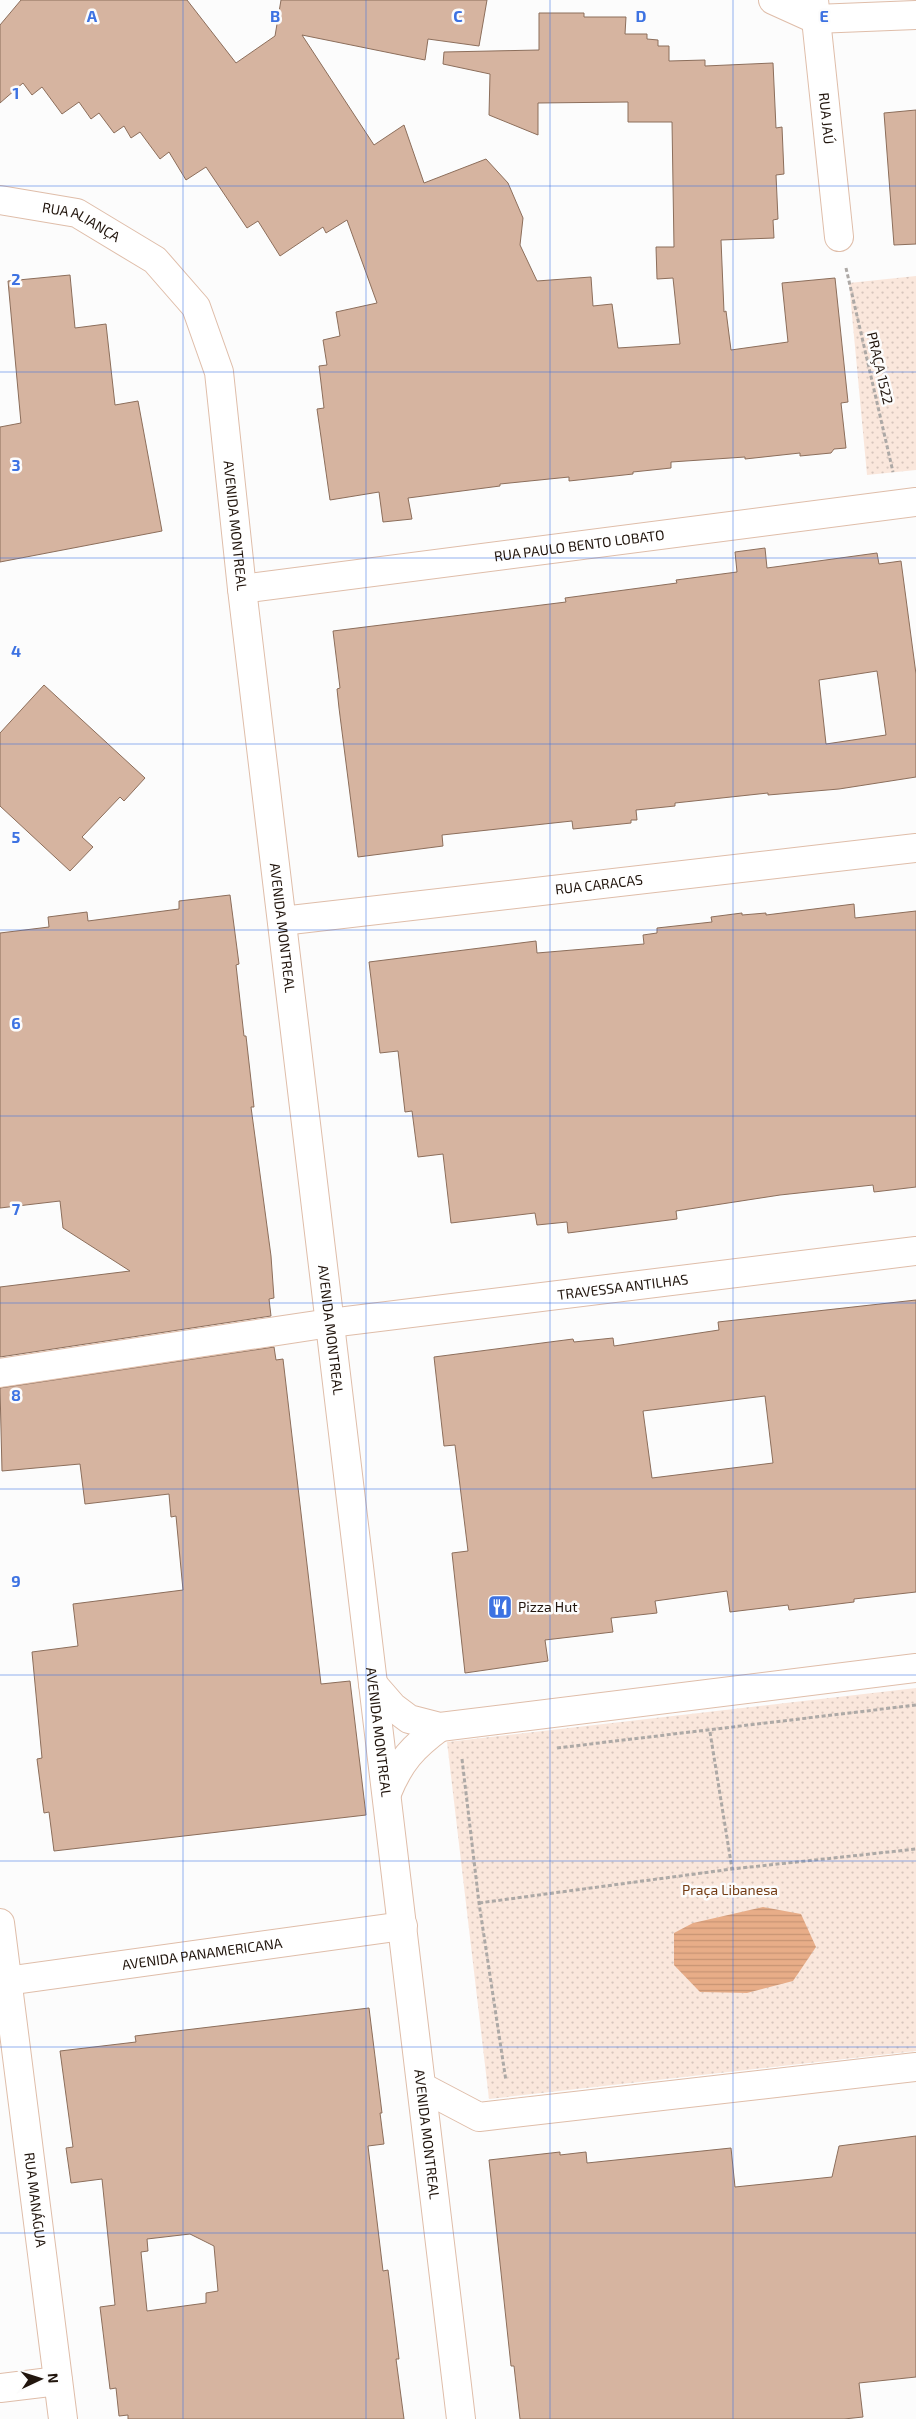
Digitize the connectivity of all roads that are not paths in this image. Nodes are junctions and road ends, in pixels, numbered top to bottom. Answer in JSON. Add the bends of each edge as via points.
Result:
{"nodes":[{"id":1,"x":773,"y":0,"type":"edge"},
{"id":2,"x":815,"y":9,"type":"edge"},
{"id":3,"x":916,"y":15,"type":"edge"},
{"id":4,"x":0,"y":200,"type":"edge"},
{"id":5,"x":839,"y":237,"type":"road end"},
{"id":6,"x":155,"y":260,"type":"joint"},
{"id":7,"x":908,"y":503,"type":"edge"},
{"id":8,"x":242,"y":589,"type":"junction"},
{"id":9,"x":916,"y":848,"type":"edge"},
{"id":10,"x":282,"y":921,"type":"junction"},
{"id":11,"x":916,"y":1251,"type":"edge"},
{"id":12,"x":330,"y":1323,"type":"junction"},
{"id":13,"x":0,"y":1373,"type":"edge"},
{"id":14,"x":916,"y":1668,"type":"edge"},
{"id":15,"x":374,"y":1684,"type":"junction"},
{"id":16,"x":440,"y":1726,"type":"junction"},
{"id":17,"x":386,"y":1793,"type":"junction"},
{"id":18,"x":0,"y":1923,"type":"edge"},
{"id":19,"x":402,"y":1926,"type":"junction"},
{"id":20,"x":4,"y":1981,"type":"edge"},
{"id":21,"x":916,"y":2067,"type":"edge"},
{"id":22,"x":422,"y":2087,"type":"junction"},
{"id":23,"x":58,"y":2381,"type":"junction"},
{"id":24,"x":0,"y":2388,"type":"edge"},
{"id":25,"x":63,"y":2419,"type":"edge"},
{"id":26,"x":461,"y":2419,"type":"edge"}],
"edges":[{"from":1,"to":2,"type":"street"},
{"from":2,"to":3,"type":"street"},
{"from":2,"to":5,"type":"street","name":"RUA JAÚ"},
{"from":4,"to":6,"type":"street","name":"RUA ALIANÇA","via":[[76,213]]},
{"from":6,"to":8,"type":"street","name":"AVENIDA MONTREAL","via":[[196,307],[219,372]]},
{"from":7,"to":8,"type":"street","name":"RUA PAULO BENTO LOBATO"},
{"from":8,"to":10,"type":"street","name":"AVENIDA MONTREAL"},
{"from":9,"to":10,"type":"street","name":"RUA CARACAS"},
{"from":10,"to":12,"type":"street","name":"AVENIDA MONTREAL"},
{"from":11,"to":12,"type":"street","name":"TRAVESSA ANTILHAS"},
{"from":12,"to":13,"type":"street","name":"TRAVESSA ANTILHAS"},
{"from":12,"to":15,"type":"street","name":"AVENIDA MONTREAL"},
{"from":14,"to":16,"type":"street"},
{"from":15,"to":16,"type":"street","via":[[393,1707],[409,1719]]},
{"from":15,"to":17,"type":"street","name":"AVENIDA MONTREAL"},
{"from":16,"to":17,"type":"street","via":[[408,1753],[396,1769]]},
{"from":17,"to":19,"type":"street","name":"AVENIDA MONTREAL"},
{"from":18,"to":20,"type":"street","name":"RUA MANÁGUA"},
{"from":19,"to":20,"type":"street","name":"AVENIDA PANAMERICANA"},
{"from":19,"to":22,"type":"street","name":"AVENIDA MONTREAL"},
{"from":20,"to":23,"type":"street","name":"RUA MANÁGUA"},
{"from":21,"to":22,"type":"street","via":[[479,2117]]},
{"from":22,"to":26,"type":"street","name":"AVENIDA MONTREAL"},
{"from":23,"to":24,"type":"street"},
{"from":23,"to":25,"type":"street","name":"RUA MANÁGUA"}]}
